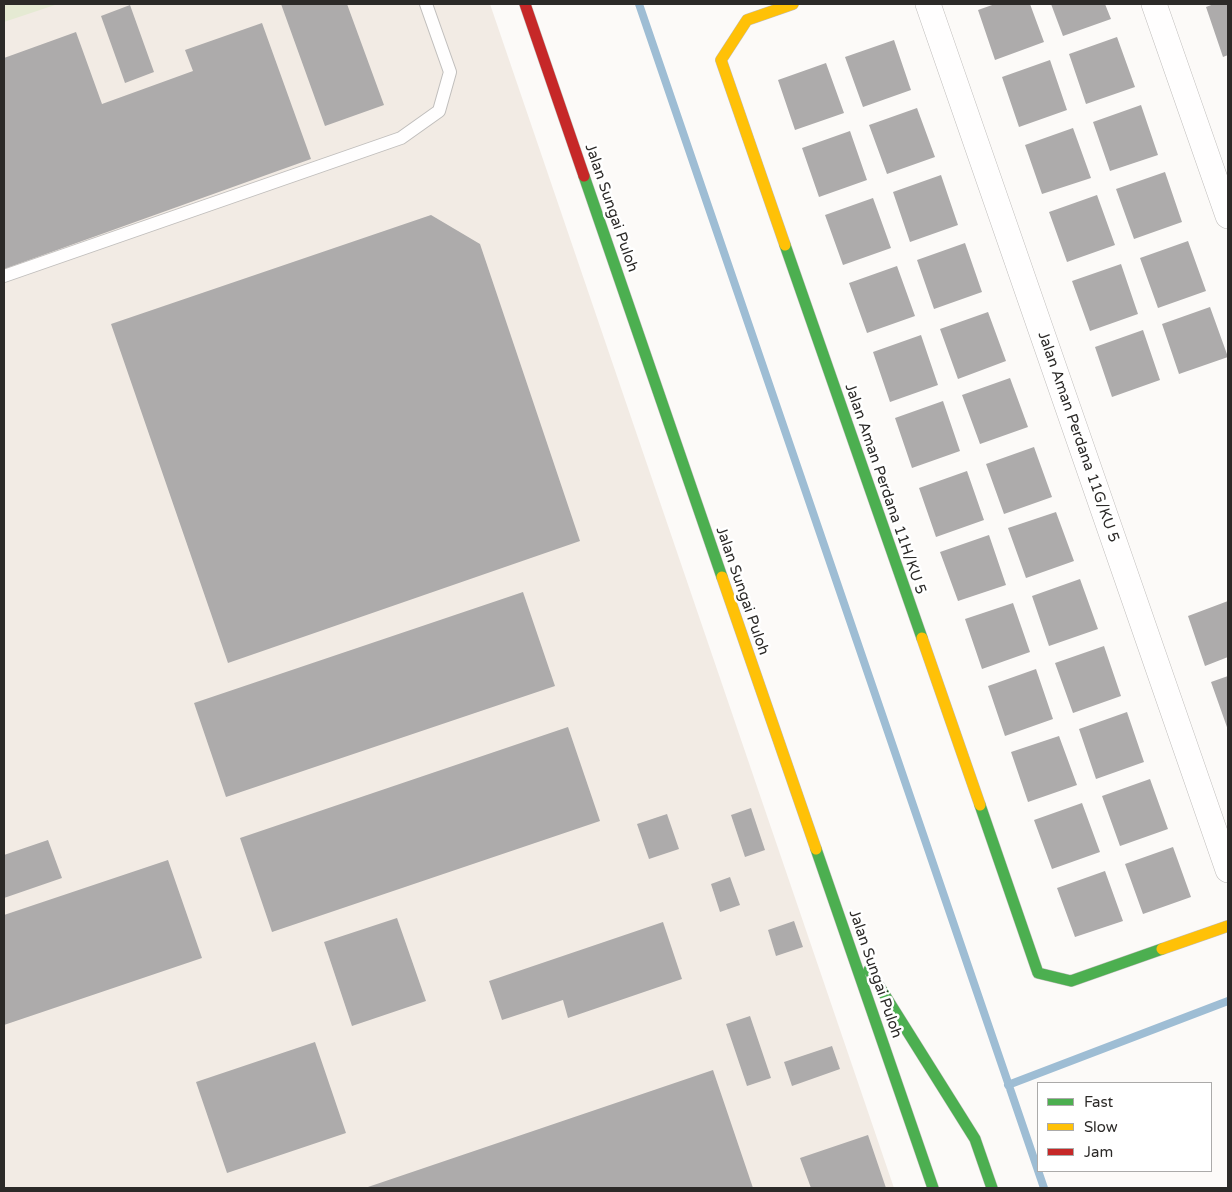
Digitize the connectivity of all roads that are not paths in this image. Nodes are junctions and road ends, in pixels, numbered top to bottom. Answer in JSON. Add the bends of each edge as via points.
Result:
{"nodes":[{"id":1,"x":426,"y":4,"type":"edge"},
{"id":2,"x":526,"y":4,"type":"edge"},
{"id":3,"x":793,"y":4,"type":"edge"},
{"id":4,"x":928,"y":4,"type":"edge"},
{"id":5,"x":1154,"y":4,"type":"edge"},
{"id":6,"x":1228,"y":216,"type":"edge"},
{"id":7,"x":4,"y":276,"type":"edge"},
{"id":8,"x":1228,"y":870,"type":"edge"},
{"id":9,"x":1228,"y":926,"type":"edge"},
{"id":10,"x":844,"y":929,"type":"junction"},
{"id":11,"x":933,"y":1188,"type":"edge"},
{"id":12,"x":992,"y":1188,"type":"edge"}],
"edges":[{"from":1,"to":7,"type":"lane","via":[[450,72],[440,111],[400,138]]},
{"from":2,"to":10,"type":"street","name":"Jalan Sungai Puloh"},
{"from":3,"to":9,"type":"street","name":"Jalan Aman Perdana 11H/KU 5","via":[[747,20],[721,60],[1038,973],[1071,981]]},
{"from":4,"to":8,"type":"street","name":"Jalan Aman Perdana 11G/KU 5"},
{"from":5,"to":6,"type":"street"},
{"from":10,"to":11,"type":"street","name":"Jalan Sungai Puloh"},
{"from":10,"to":12,"type":"street","via":[[975,1139]]}]}
